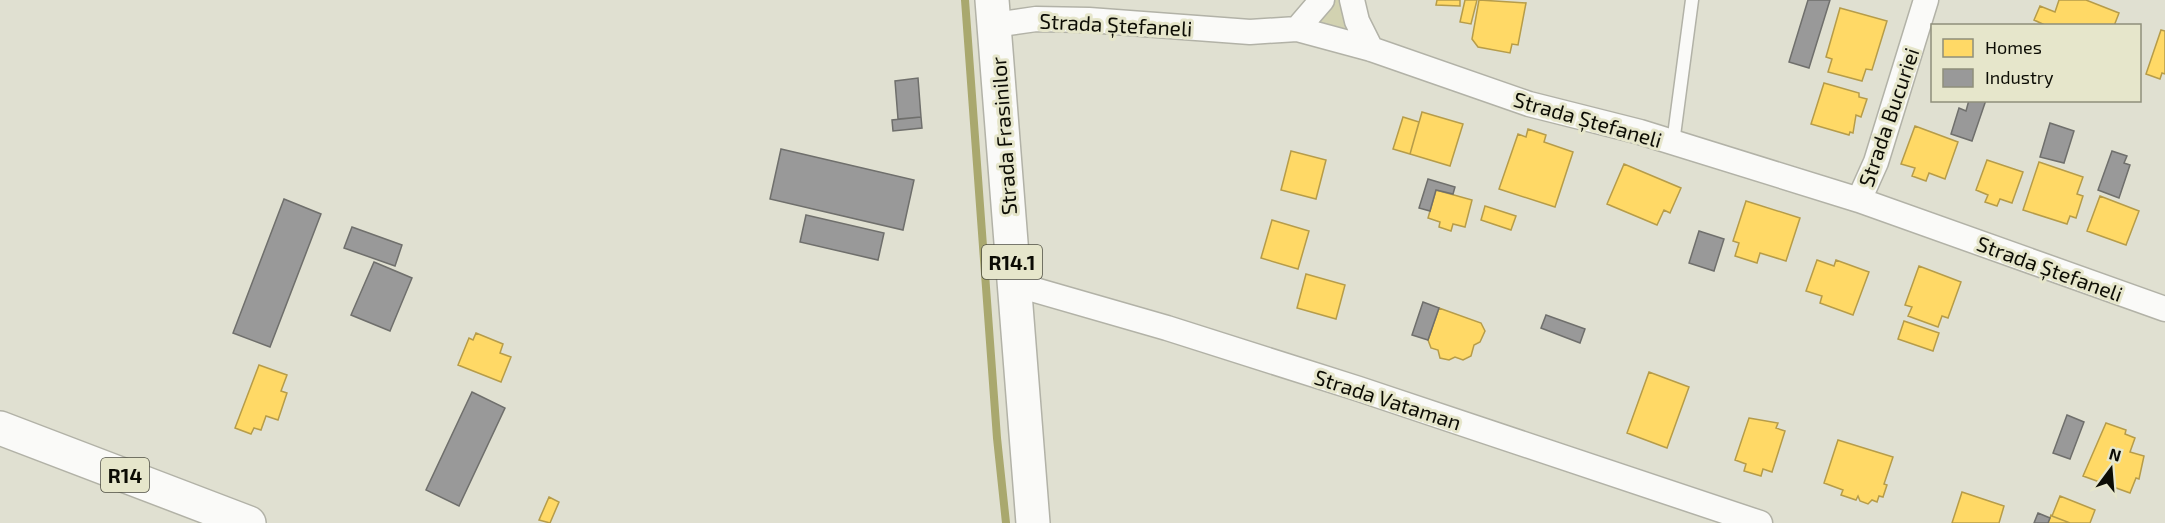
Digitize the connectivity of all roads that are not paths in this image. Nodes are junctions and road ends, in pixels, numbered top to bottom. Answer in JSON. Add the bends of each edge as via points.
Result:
{"nodes":[{"id":1,"x":1322,"y":0,"type":"edge"},
{"id":2,"x":1352,"y":0,"type":"edge"},
{"id":3,"x":1692,"y":0,"type":"edge"},
{"id":4,"x":1926,"y":0,"type":"edge"},
{"id":5,"x":993,"y":12,"type":"edge"},
{"id":6,"x":1297,"y":29,"type":"junction"},
{"id":7,"x":1371,"y":49,"type":"junction"},
{"id":8,"x":1673,"y":143,"type":"junction"},
{"id":9,"x":1859,"y":200,"type":"junction"},
{"id":10,"x":1014,"y":284,"type":"junction"},
{"id":11,"x":2165,"y":309,"type":"edge"},
{"id":12,"x":0,"y":428,"type":"edge"},
{"id":13,"x":249,"y":523,"type":"edge"},
{"id":14,"x":1033,"y":523,"type":"edge"},
{"id":15,"x":1760,"y":523,"type":"edge"}],
"edges":[{"from":1,"to":6,"type":"street"},
{"from":2,"to":7,"type":"street"},
{"from":3,"to":8,"type":"lane"},
{"from":4,"to":9,"type":"street","name":"Strada Bucuriei","via":[[1876,162]]},
{"from":5,"to":6,"type":"street","name":"Strada Ștefaneli","via":[[1036,19],[1250,32]]},
{"from":5,"to":10,"type":"main road","name":"Strada Frasinilor","number":"R14.1"},
{"from":6,"to":7,"type":"street","name":"Strada Ștefaneli"},
{"from":7,"to":8,"type":"street","name":"Strada Ștefaneli","via":[[1529,104]]},
{"from":8,"to":9,"type":"street","name":"Strada Ștefaneli"},
{"from":9,"to":11,"type":"street","name":"Strada Ștefaneli"},
{"from":10,"to":14,"type":"main road","name":"Strada Frasinilor","number":"R14.1"},
{"from":10,"to":15,"type":"street","name":"Strada Vataman","via":[[1359,389]]},
{"from":12,"to":13,"type":"main road","number":"R14"}]}
